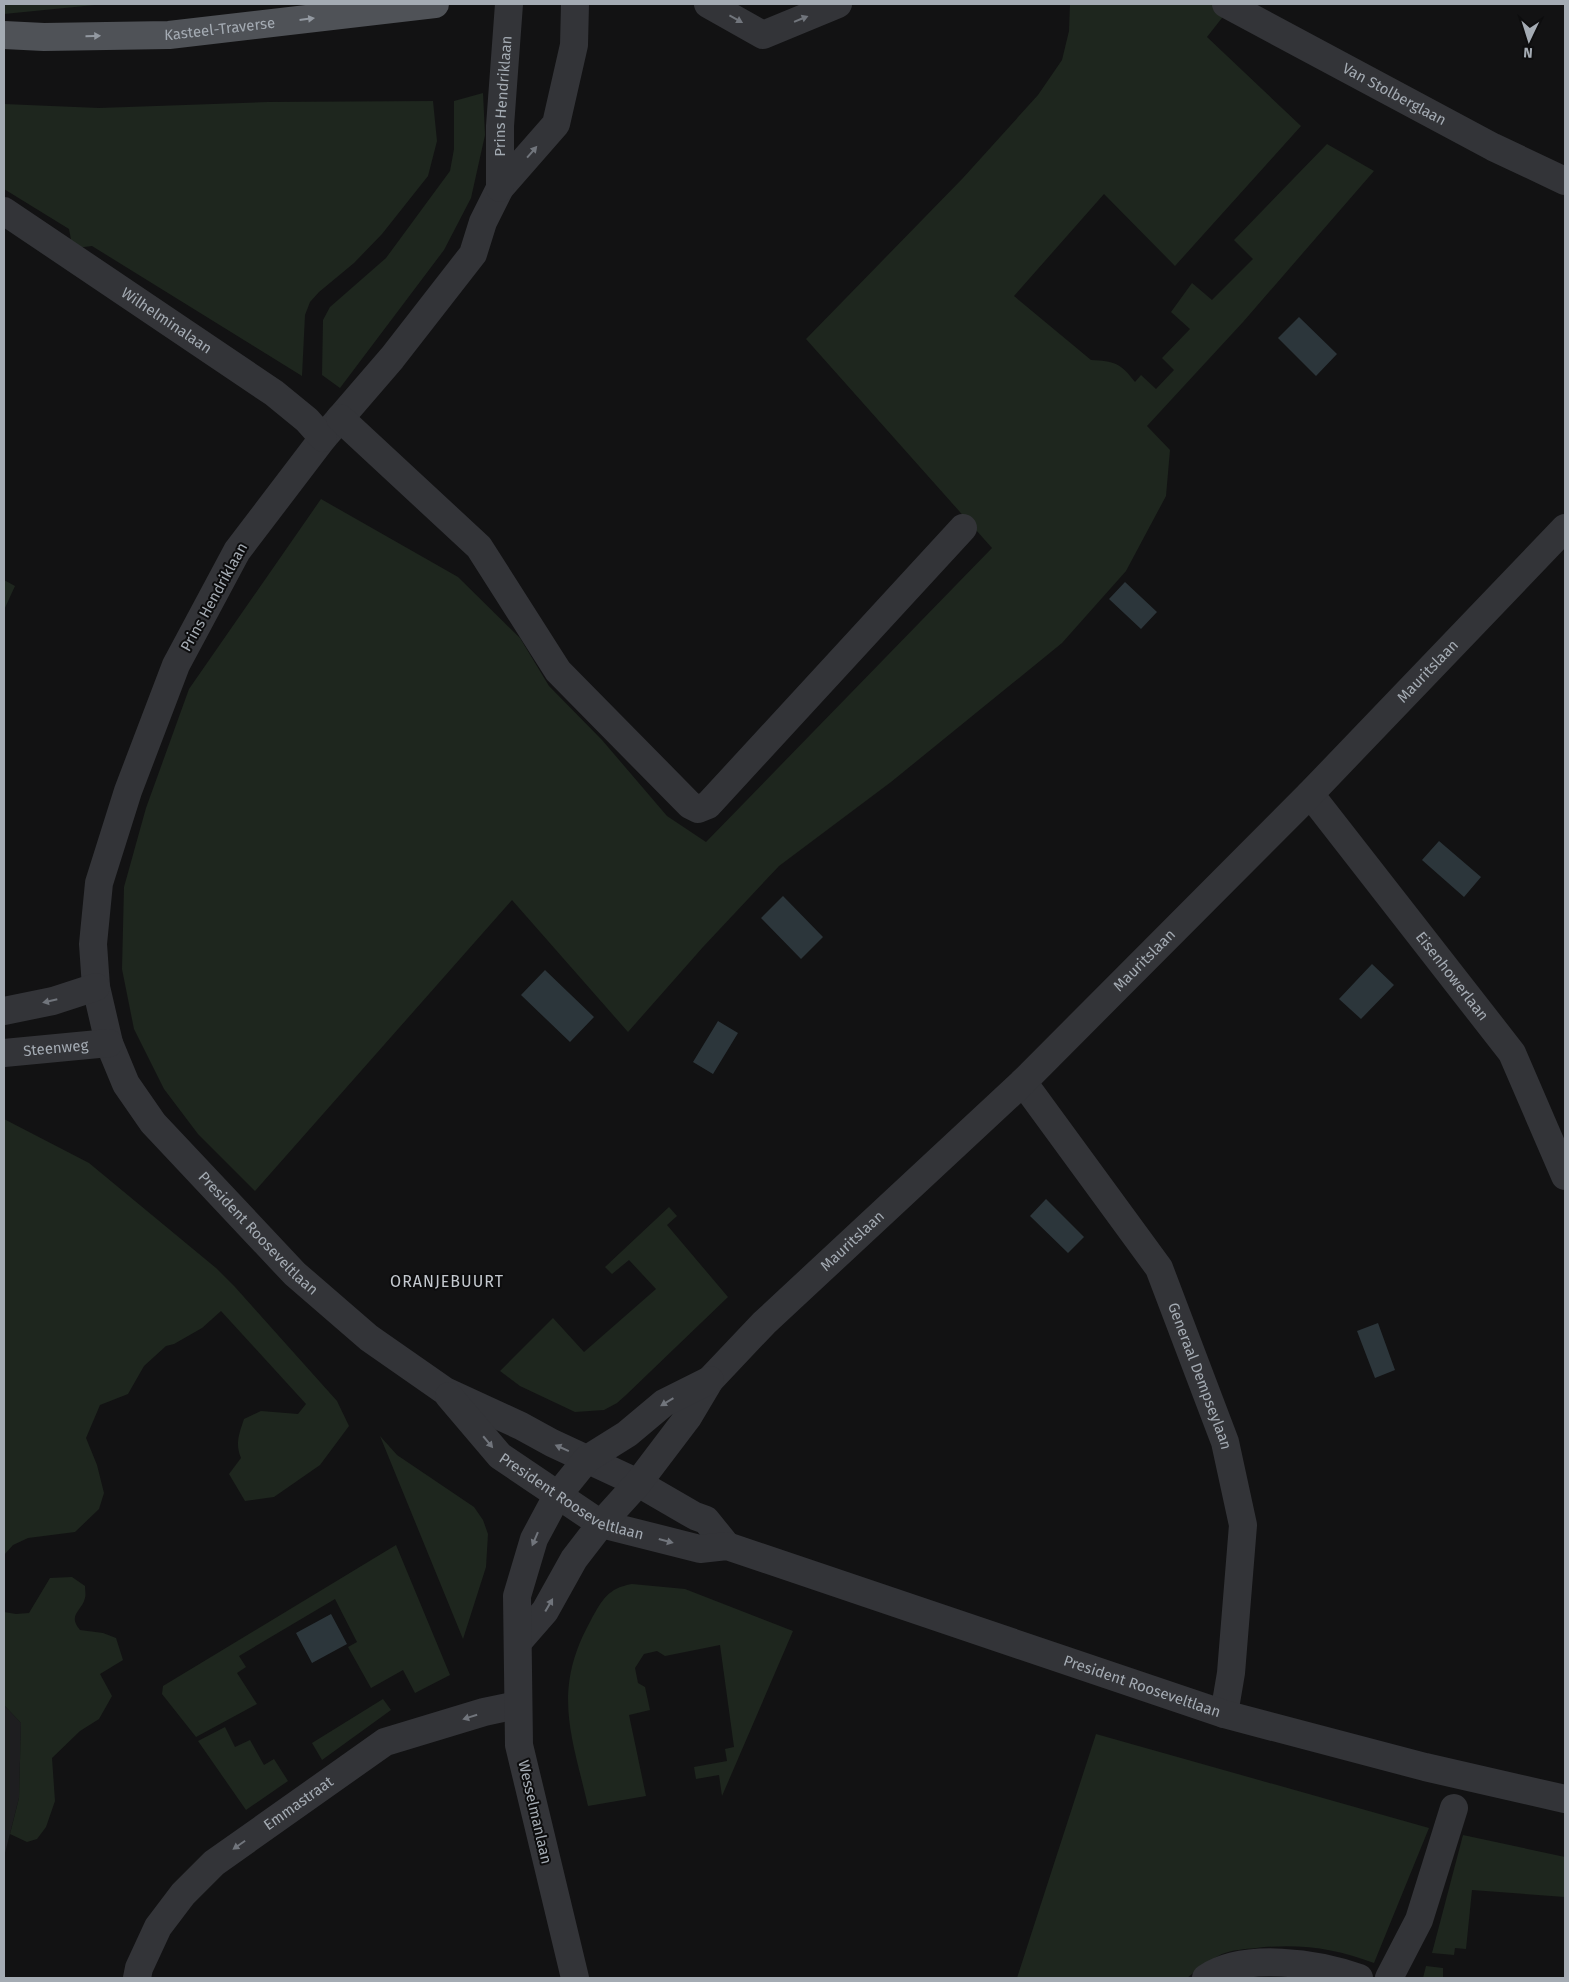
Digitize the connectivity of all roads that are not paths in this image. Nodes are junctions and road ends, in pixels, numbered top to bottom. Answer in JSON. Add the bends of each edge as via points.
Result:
{"nodes":[{"id":1,"x":435,"y":4,"type":"edge"},
{"id":2,"x":509,"y":4,"type":"edge"},
{"id":3,"x":574,"y":4,"type":"edge"},
{"id":4,"x":708,"y":4,"type":"edge"},
{"id":5,"x":838,"y":4,"type":"edge"},
{"id":6,"x":1226,"y":4,"type":"edge"},
{"id":7,"x":4,"y":35,"type":"edge"},
{"id":8,"x":1565,"y":181,"type":"edge"},
{"id":9,"x":500,"y":188,"type":"junction"},
{"id":10,"x":4,"y":211,"type":"edge"},
{"id":11,"x":331,"y":428,"type":"junction"},
{"id":12,"x":963,"y":528,"type":"dead end"},
{"id":13,"x":1565,"y":528,"type":"edge"},
{"id":14,"x":1310,"y":794,"type":"junction"},
{"id":15,"x":96,"y":987,"type":"junction"},
{"id":16,"x":4,"y":1012,"type":"edge"},
{"id":17,"x":109,"y":1043,"type":"junction"},
{"id":18,"x":4,"y":1053,"type":"edge"},
{"id":19,"x":1023,"y":1082,"type":"junction"},
{"id":20,"x":1565,"y":1176,"type":"edge"},
{"id":21,"x":710,"y":1380,"type":"junction"},
{"id":22,"x":445,"y":1391,"type":"junction"},
{"id":23,"x":587,"y":1458,"type":"junction"},
{"id":24,"x":638,"y":1484,"type":"junction"},
{"id":25,"x":557,"y":1496,"type":"junction"},
{"id":26,"x":601,"y":1524,"type":"junction"},
{"id":27,"x":727,"y":1546,"type":"junction"},
{"id":28,"x":518,"y":1642,"type":"junction"},
{"id":29,"x":517,"y":1705,"type":"junction"},
{"id":30,"x":1224,"y":1714,"type":"junction"},
{"id":31,"x":1565,"y":1799,"type":"edge"},
{"id":32,"x":1454,"y":1808,"type":"dead end"},
{"id":33,"x":136,"y":1978,"type":"edge"},
{"id":34,"x":575,"y":1978,"type":"edge"},
{"id":35,"x":1206,"y":1978,"type":"edge"},
{"id":36,"x":1359,"y":1978,"type":"edge"},
{"id":37,"x":1389,"y":1978,"type":"edge"}],
"edges":[{"from":7,"to":1,"type":"main road","name":"Kasteel-Traverse","one_way":true,"via":[[170,35]]},
{"from":2,"to":9,"type":"street","name":"Prins Hendriklaan","via":[[500,126]]},
{"from":9,"to":3,"type":"street","name":"Prins Hendriklaan","one_way":true,"via":[[556,124],[574,45]]},
{"from":4,"to":5,"type":"street","one_way":true,"via":[[763,35]]},
{"from":6,"to":8,"type":"street","name":"Van Stolberglaan","via":[[1493,147]]},
{"from":9,"to":11,"type":"street","name":"Prins Hendriklaan","via":[[473,254],[392,358]]},
{"from":10,"to":11,"type":"street","name":"Wilhelminalaan","via":[[274,393],[307,420]]},
{"from":11,"to":12,"type":"street","name":"Wilhelminalaan","via":[[479,547],[558,671],[690,805],[698,809],[708,806]]},
{"from":11,"to":15,"type":"street","name":"Prins Hendriklaan","via":[[237,551],[176,664],[128,791],[99,883],[93,944]]},
{"from":13,"to":14,"type":"street","name":"Mauritslaan"},
{"from":14,"to":19,"type":"street","name":"Mauritslaan"},
{"from":14,"to":20,"type":"street","name":"Eisenhowerlaan","via":[[1512,1054]]},
{"from":15,"to":16,"type":"street","one_way":true},
{"from":15,"to":17,"type":"street","name":"Prins Hendriklaan"},
{"from":17,"to":18,"type":"street","name":"Steenweg"},
{"from":17,"to":22,"type":"street","name":"President Rooseveltlaan","via":[[126,1084],[153,1123],[295,1274],[369,1338]]},
{"from":19,"to":21,"type":"street","name":"Mauritslaan","via":[[764,1322]]},
{"from":19,"to":30,"type":"street","name":"Generaal Dempseylaan","via":[[1159,1268],[1226,1442],[1243,1525],[1231,1673]]},
{"from":21,"to":23,"type":"street","name":"Mauritslaan","one_way":true,"via":[[664,1403],[627,1434]]},
{"from":21,"to":24,"type":"street","name":"Mauritslaan","via":[[688,1417]]},
{"from":23,"to":22,"type":"street","name":"President Rooseveltlaan","one_way":true},
{"from":22,"to":25,"type":"street","name":"President Rooseveltlaan","one_way":true,"via":[[500,1456]]},
{"from":23,"to":24,"type":"street","name":"President Rooseveltlaan"},
{"from":23,"to":25,"type":"street","name":"Wesselmanlaan"},
{"from":24,"to":26,"type":"street","name":"Mauritslaan"},
{"from":24,"to":27,"type":"street","name":"President Rooseveltlaan","via":[[706,1520]]},
{"from":25,"to":26,"type":"street","name":"President Rooseveltlaan"},
{"from":25,"to":28,"type":"street","name":"Wesselmanlaan","one_way":true,"via":[[534,1539],[517,1596]]},
{"from":26,"to":27,"type":"street","name":"President Rooseveltlaan","one_way":true,"via":[[700,1550]]},
{"from":28,"to":26,"type":"street","one_way":true,"via":[[545,1611],[574,1559]]},
{"from":27,"to":30,"type":"street","name":"President Rooseveltlaan"},
{"from":28,"to":29,"type":"street","name":"Wesselmanlaan"},
{"from":29,"to":33,"type":"street","name":"Emmastraat","one_way":true,"via":[[386,1742],[222,1857],[183,1894],[158,1927]]},
{"from":29,"to":34,"type":"street","name":"Wesselmanlaan","via":[[519,1745]]},
{"from":30,"to":31,"type":"street","name":"President Rooseveltlaan","via":[[1425,1767]]},
{"from":32,"to":37,"type":"street","via":[[1419,1920]]},
{"from":35,"to":36,"type":"street","via":[[1237,1966],[1288,1963],[1330,1969]]}]}
